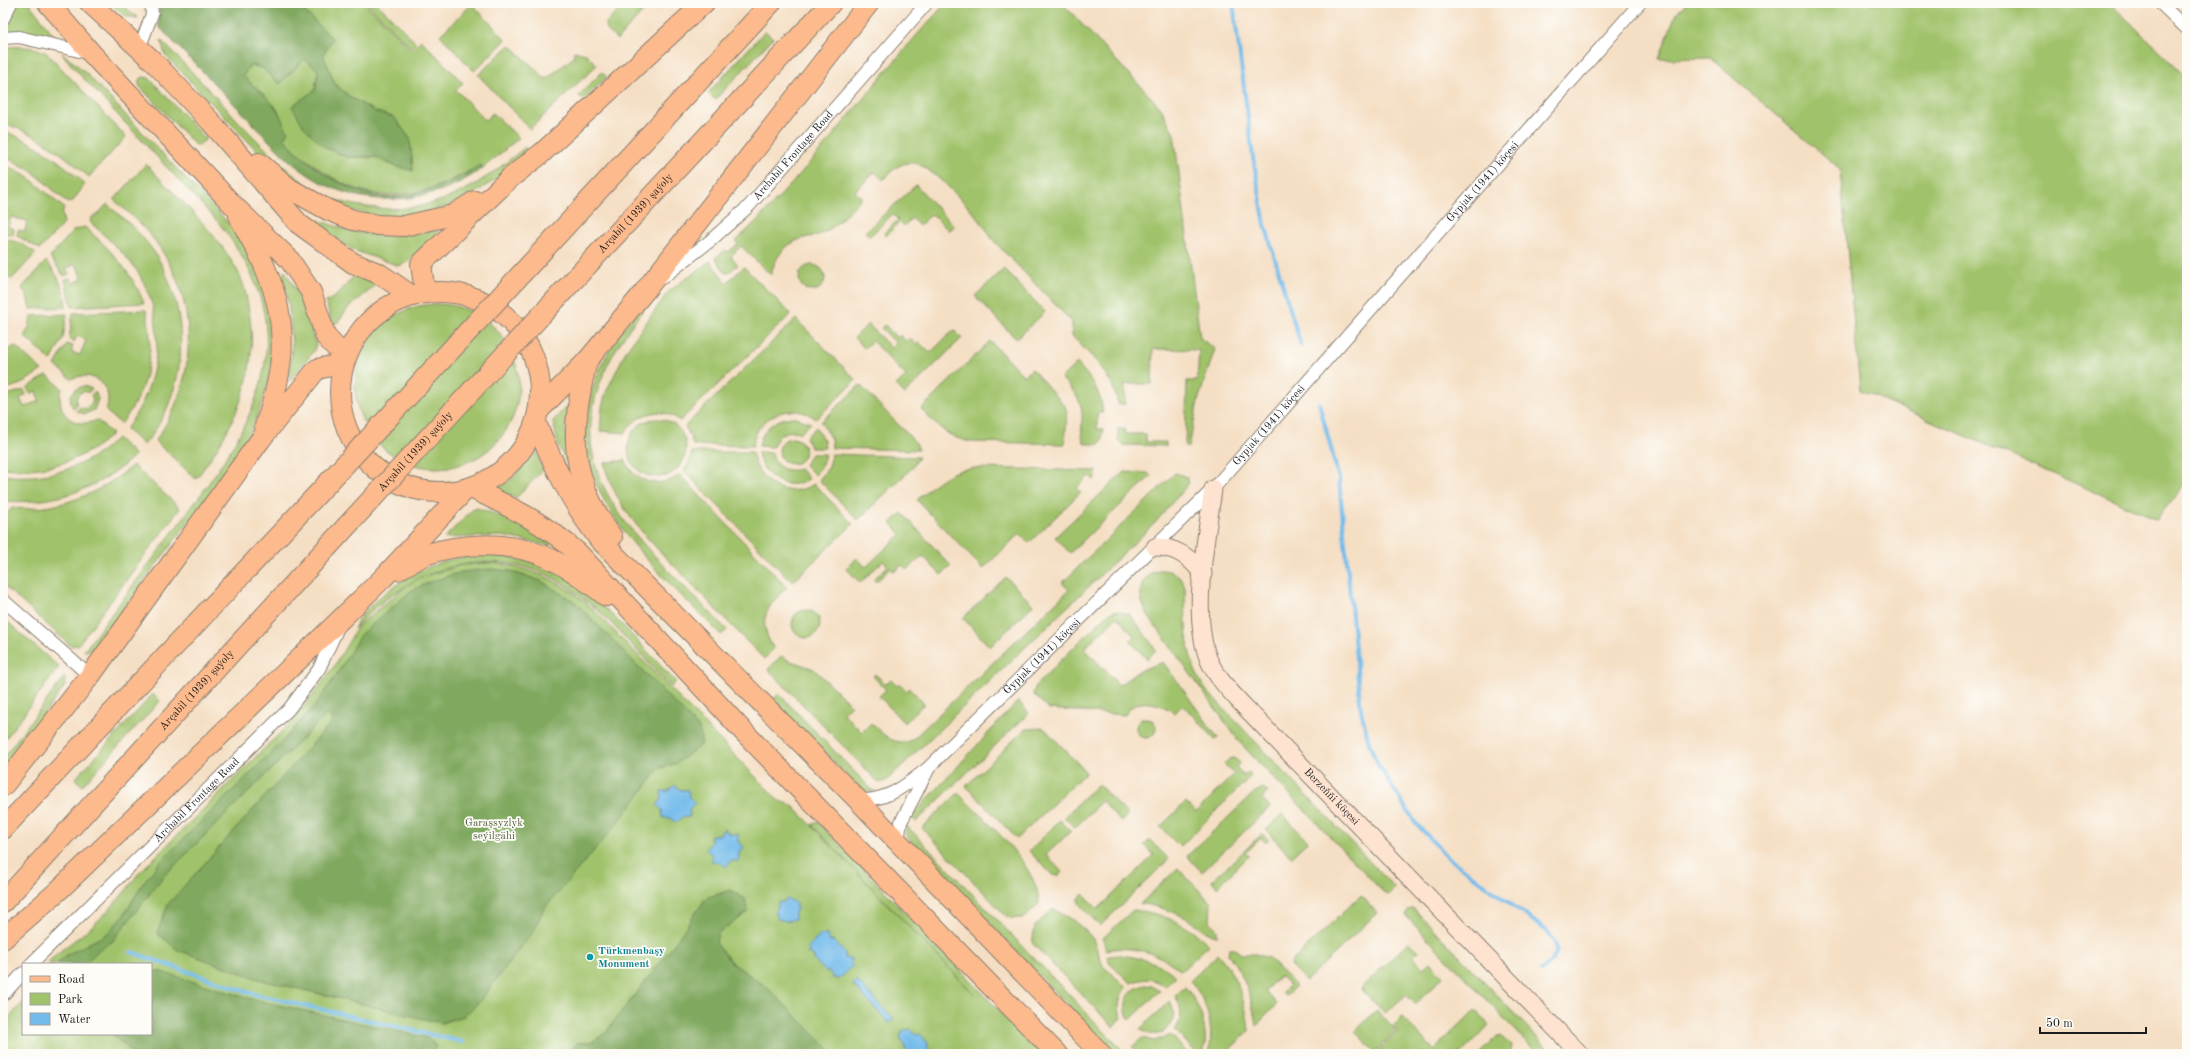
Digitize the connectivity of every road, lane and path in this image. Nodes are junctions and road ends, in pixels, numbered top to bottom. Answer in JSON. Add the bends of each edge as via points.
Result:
{"nodes":[{"id":1,"x":11,"y":3,"type":"edge"},
{"id":2,"x":48,"y":3,"type":"edge"},
{"id":3,"x":90,"y":3,"type":"edge"},
{"id":4,"x":151,"y":3,"type":"edge"},
{"id":5,"x":704,"y":3,"type":"edge"},
{"id":6,"x":771,"y":3,"type":"edge"},
{"id":7,"x":831,"y":3,"type":"edge"},
{"id":8,"x":868,"y":3,"type":"edge"},
{"id":9,"x":927,"y":3,"type":"edge"},
{"id":10,"x":1640,"y":3,"type":"edge"},
{"id":11,"x":2160,"y":3,"type":"edge"},
{"id":12,"x":3,"y":19,"type":"edge"},
{"id":13,"x":2187,"y":29,"type":"edge"},
{"id":14,"x":3,"y":38,"type":"edge"},
{"id":15,"x":139,"y":49,"type":"junction"},
{"id":16,"x":92,"y":54,"type":"junction"},
{"id":17,"x":211,"y":122,"type":"junction"},
{"id":18,"x":510,"y":178,"type":"junction"},
{"id":19,"x":233,"y":205,"type":"junction"},
{"id":20,"x":644,"y":292,"type":"junction"},
{"id":21,"x":419,"y":295,"type":"junction"},
{"id":22,"x":342,"y":360,"type":"junction"},
{"id":23,"x":587,"y":361,"type":"junction"},
{"id":24,"x":537,"y":417,"type":"junction"},
{"id":25,"x":261,"y":439,"type":"junction"},
{"id":26,"x":468,"y":488,"type":"junction"},
{"id":27,"x":1213,"y":488,"type":"junction"},
{"id":28,"x":1155,"y":547,"type":"junction"},
{"id":29,"x":1203,"y":574,"type":"junction"},
{"id":30,"x":384,"y":577,"type":"junction"},
{"id":31,"x":646,"y":585,"type":"junction"},
{"id":32,"x":3,"y":600,"type":"edge"},
{"id":33,"x":340,"y":620,"type":"junction"},
{"id":34,"x":644,"y":626,"type":"junction"},
{"id":35,"x":90,"y":676,"type":"junction"},
{"id":36,"x":766,"y":706,"type":"junction"},
{"id":37,"x":742,"y":730,"type":"junction"},
{"id":38,"x":930,"y":766,"type":"junction"},
{"id":39,"x":3,"y":786,"type":"edge"},
{"id":40,"x":858,"y":800,"type":"junction"},
{"id":41,"x":3,"y":829,"type":"edge"},
{"id":42,"x":898,"y":840,"type":"junction"},
{"id":43,"x":3,"y":902,"type":"edge"},
{"id":44,"x":3,"y":939,"type":"edge"},
{"id":45,"x":33,"y":963,"type":"edge"},
{"id":46,"x":22,"y":974,"type":"edge"},
{"id":47,"x":3,"y":995,"type":"edge"},
{"id":48,"x":1057,"y":1054,"type":"edge"},
{"id":49,"x":1101,"y":1054,"type":"edge"},
{"id":50,"x":1580,"y":1054,"type":"edge"}],
"edges":[{"from":1,"to":12,"type":"street"},
{"from":2,"to":16,"type":"main road"},
{"from":3,"to":15,"type":"main road"},
{"from":4,"to":15,"type":"street","via":[[152,14]]},
{"from":5,"to":18,"type":"main road","via":[[542,153]]},
{"from":6,"to":41,"type":"main road","bridge":true,"via":[[312,500]]},
{"from":7,"to":43,"type":"main road","name":"Arçabil (1939) şaýoly","bridge":true},
{"from":8,"to":20,"type":"main road"},
{"from":9,"to":20,"type":"street","name":"Archabil Frontage Road","via":[[749,206],[710,241]]},
{"from":10,"to":27,"type":"street","name":"Gypjak (1941) köçesi"},
{"from":11,"to":13,"type":"street"},
{"from":14,"to":16,"type":"street","via":[[19,37]]},
{"from":15,"to":17,"type":"main road"},
{"from":16,"to":19,"type":"main road"},
{"from":17,"to":18,"type":"main road","via":[[290,189],[328,210],[353,220],[378,225],[404,226],[453,215]]},
{"from":17,"to":21,"type":"main road","via":[[299,224],[353,263]]},
{"from":18,"to":21,"type":"main road","via":[[421,264]]},
{"from":19,"to":22,"type":"main road","via":[[289,259],[311,292],[326,337]]},
{"from":19,"to":25,"type":"main road","via":[[266,268],[274,289],[282,336],[282,364]]},
{"from":20,"to":23,"type":"main road"},
{"from":21,"to":22,"type":"main road","via":[[390,306],[371,320]]},
{"from":21,"to":24,"type":"main road","via":[[449,292],[472,297],[494,307],[512,322],[527,341],[536,363],[540,386]]},
{"from":22,"to":25,"type":"main road","via":[[317,369]]},
{"from":22,"to":26,"type":"main road","via":[[341,401],[346,426],[357,448],[373,467],[393,481],[416,490],[441,493]]},
{"from":23,"to":24,"type":"main road"},
{"from":23,"to":31,"type":"main road","via":[[574,433],[585,489],[604,527]]},
{"from":24,"to":26,"type":"main road","via":[[523,449],[504,470]]},
{"from":24,"to":31,"type":"main road","via":[[562,483],[580,514],[599,539]]},
{"from":25,"to":35,"type":"main road"},
{"from":26,"to":30,"type":"main road"},
{"from":26,"to":34,"type":"main road","via":[[535,520],[558,535],[594,569]]},
{"from":27,"to":28,"type":"street","name":"Gypjak (1941) köçesi"},
{"from":27,"to":29,"type":"street","name":"Berzeňňi köçesi"},
{"from":28,"to":29,"type":"street","via":[[1177,550]]},
{"from":28,"to":38,"type":"street","name":"Gypjak (1941) köçesi"},
{"from":29,"to":50,"type":"street","name":"Berzeňňi köçesi","via":[[1202,633],[1206,653],[1214,670],[1229,690]]},
{"from":30,"to":33,"type":"main road"},
{"from":30,"to":34,"type":"main road","via":[[427,554],[484,546],[521,550],[539,554],[579,576]]},
{"from":31,"to":36,"type":"main road"},
{"from":32,"to":35,"type":"street"},
{"from":33,"to":44,"type":"main road","via":[[59,890]]},
{"from":33,"to":45,"type":"street","name":"Archabil Frontage Road","via":[[333,642],[319,669],[289,709]]},
{"from":34,"to":37,"type":"main road"},
{"from":35,"to":39,"type":"main road"},
{"from":36,"to":37,"type":"main road"},
{"from":36,"to":40,"type":"main road"},
{"from":37,"to":48,"type":"main road"},
{"from":38,"to":40,"type":"street","via":[[896,792],[874,800]]},
{"from":38,"to":42,"type":"street","name":"Gypjak (1941) köçesi","via":[[901,822]]},
{"from":40,"to":42,"type":"main road"},
{"from":42,"to":49,"type":"main road"},
{"from":46,"to":47,"type":"street"}]}
